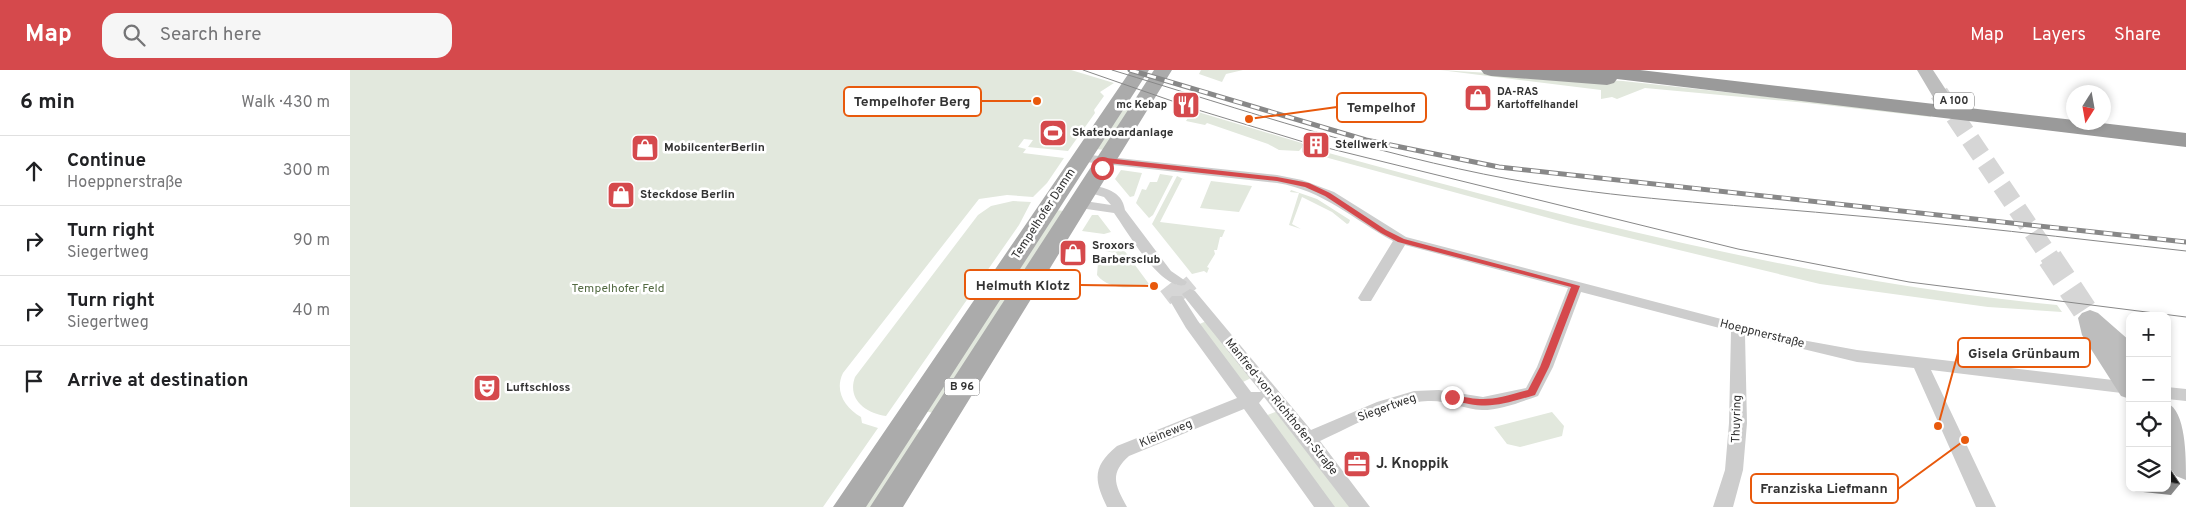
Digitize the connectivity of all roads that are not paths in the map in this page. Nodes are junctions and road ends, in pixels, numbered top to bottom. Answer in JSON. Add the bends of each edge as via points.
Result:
{"nodes":[{"id":1,"x":1140,"y":70,"type":"edge"},
{"id":2,"x":1163,"y":70,"type":"edge"},
{"id":3,"x":1491,"y":70,"type":"edge"},
{"id":4,"x":1588,"y":70,"type":"edge"},
{"id":5,"x":1673,"y":70,"type":"edge"},
{"id":6,"x":1926,"y":70,"type":"edge"},
{"id":7,"x":1698,"y":82,"type":"junction"},
{"id":8,"x":1939,"y":93,"type":"tunnel mouth"},
{"id":9,"x":2066,"y":116,"type":"edge"},
{"id":10,"x":2066,"y":117,"type":"edge"},
{"id":11,"x":2111,"y":121,"type":"edge"},
{"id":12,"x":2111,"y":122,"type":"edge"},
{"id":13,"x":2111,"y":124,"type":"edge"},
{"id":14,"x":2186,"y":124,"type":"edge"},
{"id":15,"x":2107,"y":130,"type":"edge"},
{"id":16,"x":2186,"y":131,"type":"edge"},
{"id":17,"x":2186,"y":140,"type":"edge"},
{"id":18,"x":2186,"y":149,"type":"edge"},
{"id":19,"x":1082,"y":158,"type":"junction"},
{"id":20,"x":1106,"y":160,"type":"junction"},
{"id":21,"x":1083,"y":196,"type":"junction"},
{"id":22,"x":1118,"y":210,"type":"junction"},
{"id":23,"x":1401,"y":240,"type":"junction"},
{"id":24,"x":1576,"y":286,"type":"junction"},
{"id":25,"x":1181,"y":294,"type":"junction"},
{"id":26,"x":1366,"y":298,"type":"dead end"},
{"id":27,"x":1739,"y":329,"type":"junction"},
{"id":28,"x":2129,"y":357,"type":"edge"},
{"id":29,"x":1920,"y":364,"type":"junction"},
{"id":30,"x":2126,"y":384,"type":"edge"},
{"id":31,"x":2126,"y":389,"type":"edge"},
{"id":32,"x":1270,"y":392,"type":"junction"},
{"id":33,"x":2171,"y":393,"type":"edge"},
{"id":34,"x":2186,"y":395,"type":"edge"},
{"id":35,"x":1248,"y":400,"type":"junction"},
{"id":36,"x":2171,"y":418,"type":"edge"},
{"id":37,"x":905,"y":424,"type":"junction"},
{"id":38,"x":937,"y":426,"type":"junction"},
{"id":39,"x":1308,"y":439,"type":"junction"},
{"id":40,"x":2186,"y":439,"type":"edge"},
{"id":41,"x":2170,"y":447,"type":"edge"},
{"id":42,"x":2186,"y":469,"type":"edge"},
{"id":43,"x":849,"y":507,"type":"edge"},
{"id":44,"x":886,"y":507,"type":"edge"},
{"id":45,"x":1117,"y":507,"type":"edge"},
{"id":46,"x":1325,"y":507,"type":"edge"},
{"id":47,"x":1360,"y":507,"type":"edge"},
{"id":48,"x":1723,"y":507,"type":"edge"},
{"id":49,"x":1986,"y":507,"type":"edge"}],
"edges":[{"from":1,"to":19,"type":"main road","name":"Tempelhofer Damm","number":"B 96"},
{"from":2,"to":20,"type":"main road","name":"Tempelhofer Damm","number":"B 96"},
{"from":3,"to":7,"type":"highway","via":[[1681,84]]},
{"from":4,"to":7,"type":"highway","number":"A 100"},
{"from":5,"to":9,"type":"highway","number":"A 100","via":[[1835,86]]},
{"from":6,"to":8,"type":"main road"},
{"from":7,"to":10,"type":"highway","number":"A 100"},
{"from":11,"to":14,"type":"highway"},
{"from":12,"to":16,"type":"highway","number":"A 100"},
{"from":13,"to":17,"type":"highway","number":"A 100"},
{"from":15,"to":18,"type":"highway","via":[[2116,137]]},
{"from":19,"to":20,"type":"street","name":"Hoeppnerstraße"},
{"from":19,"to":37,"type":"main road","name":"Tempelhofer Damm","number":"B 96"},
{"from":20,"to":21,"type":"main road","name":"Tempelhofer Damm","number":"B 96"},
{"from":20,"to":23,"type":"street","name":"Hoeppnerstraße","via":[[1307,185],[1328,194],[1383,232]]},
{"from":21,"to":22,"type":"street"},
{"from":21,"to":22,"type":"street","name":"Manfred-von-Richthofen-Straße","via":[[1113,197]]},
{"from":21,"to":38,"type":"main road","name":"Tempelhofer Damm","number":"B 96"},
{"from":22,"to":25,"type":"street","name":"Manfred-von-Richthofen-Straße"},
{"from":23,"to":24,"type":"street","name":"Hoeppnerstraße"},
{"from":23,"to":26,"type":"street"},
{"from":24,"to":27,"type":"street","name":"Hoeppnerstraße"},
{"from":24,"to":39,"type":"street","name":"Siegertweg","via":[[1532,392],[1488,404],[1427,395]]},
{"from":25,"to":32,"type":"street","name":"Manfred-von-Richthofen-Straße"},
{"from":25,"to":35,"type":"street","name":"Manfred-von-Richthofen-Straße"},
{"from":27,"to":29,"type":"street","name":"Hoeppnerstraße","via":[[1857,356]]},
{"from":27,"to":48,"type":"street","name":"Thuyring","via":[[1734,470]]},
{"from":28,"to":30,"type":"main road","via":[[2116,340],[2090,318],[2094,335]]},
{"from":29,"to":31,"type":"street","name":"Hoeppnerstraße"},
{"from":29,"to":49,"type":"street"},
{"from":32,"to":35,"type":"street","name":"Kleineweg"},
{"from":32,"to":39,"type":"street","name":"Manfred-von-Richthofen-Straße"},
{"from":33,"to":34,"type":"street"},
{"from":35,"to":45,"type":"street","name":"Kleineweg","via":[[1113,458],[1106,481]]},
{"from":35,"to":46,"type":"street","name":"Manfred-von-Richthofen-Straße"},
{"from":36,"to":40,"type":"main road"},
{"from":37,"to":38,"type":"main road"},
{"from":37,"to":43,"type":"main road","name":"Tempelhofer Damm","number":"B 96"},
{"from":38,"to":44,"type":"main road","name":"Tempelhofer Damm","number":"B 96"},
{"from":39,"to":47,"type":"street","name":"Manfred-von-Richthofen-Straße"},
{"from":41,"to":42,"type":"main road"}]}
